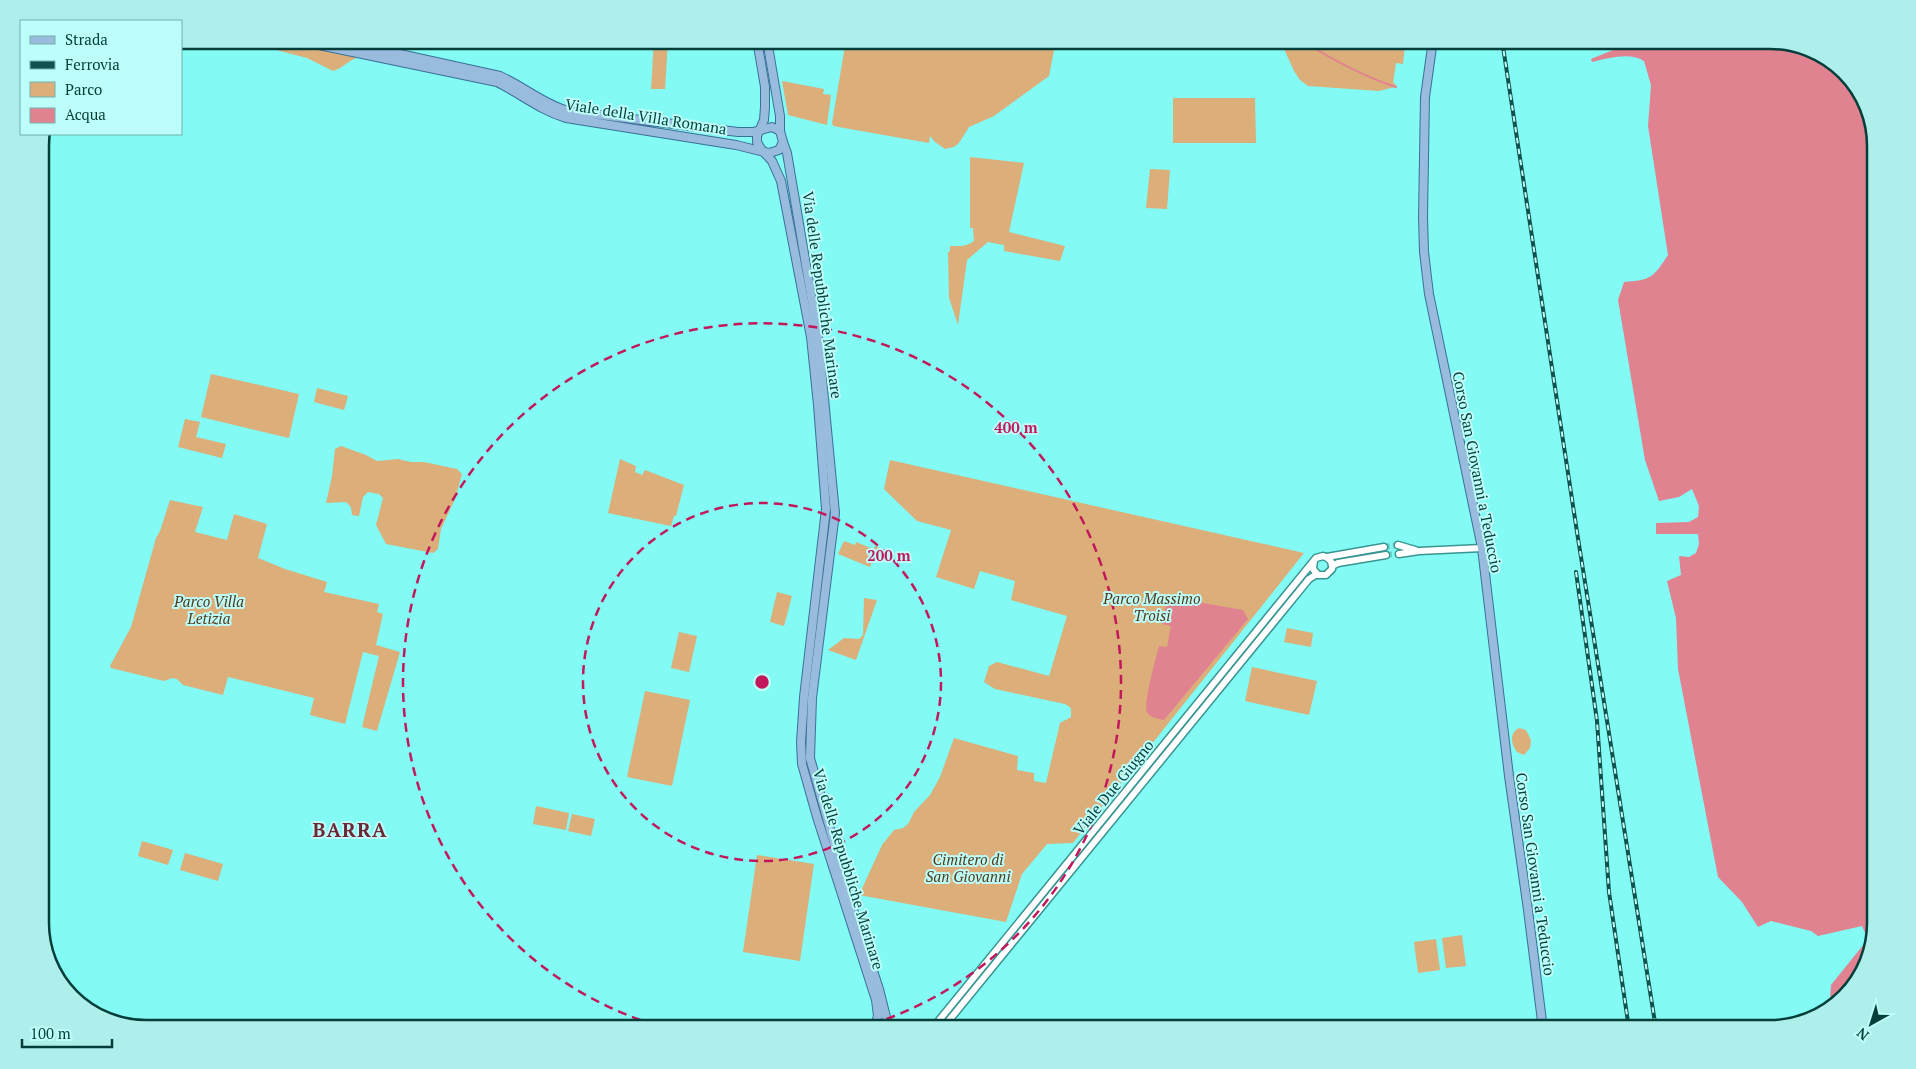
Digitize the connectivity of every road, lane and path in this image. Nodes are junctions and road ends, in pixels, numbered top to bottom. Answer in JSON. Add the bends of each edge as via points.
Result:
{"nodes":[{"id":1,"x":339,"y":49,"type":"edge"},
{"id":2,"x":377,"y":49,"type":"edge"},
{"id":3,"x":758,"y":49,"type":"edge"},
{"id":4,"x":769,"y":49,"type":"edge"},
{"id":5,"x":1432,"y":49,"type":"edge"},
{"id":6,"x":585,"y":117,"type":"junction"},
{"id":7,"x":664,"y":122,"type":"junction"},
{"id":8,"x":761,"y":130,"type":"junction"},
{"id":9,"x":780,"y":131,"type":"junction"},
{"id":10,"x":662,"y":134,"type":"junction"},
{"id":11,"x":783,"y":142,"type":"junction"},
{"id":12,"x":765,"y":152,"type":"junction"},
{"id":13,"x":815,"y":346,"type":"junction"},
{"id":14,"x":822,"y":405,"type":"junction"},
{"id":15,"x":826,"y":509,"type":"junction"},
{"id":16,"x":835,"y":513,"type":"junction"},
{"id":17,"x":1398,"y":545,"type":"tunnel mouth"},
{"id":18,"x":1384,"y":547,"type":"tunnel mouth"},
{"id":19,"x":1482,"y":548,"type":"junction"},
{"id":20,"x":1419,"y":551,"type":"junction"},
{"id":21,"x":1399,"y":554,"type":"tunnel mouth"},
{"id":22,"x":1386,"y":555,"type":"tunnel mouth"},
{"id":23,"x":1327,"y":557,"type":"junction"},
{"id":24,"x":1314,"y":561,"type":"junction"},
{"id":25,"x":1332,"y":566,"type":"junction"},
{"id":26,"x":1317,"y":574,"type":"junction"},
{"id":27,"x":877,"y":1020,"type":"edge"},
{"id":28,"x":887,"y":1020,"type":"edge"},
{"id":29,"x":939,"y":1020,"type":"edge"},
{"id":30,"x":949,"y":1020,"type":"edge"},
{"id":31,"x":1542,"y":1020,"type":"edge"}],
"edges":[{"from":1,"to":6,"type":"main road","name":"Viale della Villa Romana","via":[[497,82],[550,113]]},
{"from":2,"to":6,"type":"main road","name":"Viale della Villa Romana","via":[[500,76],[553,107]]},
{"from":3,"to":8,"type":"main road","via":[[765,94]]},
{"from":4,"to":9,"type":"main road"},
{"from":5,"to":19,"type":"main road","name":"Corso San Giovanni a Teduccio","via":[[1426,97],[1424,252],[1432,314]]},
{"from":6,"to":7,"type":"main road","name":"Viale della Villa Romana"},
{"from":6,"to":10,"type":"main road","name":"Viale della Villa Romana"},
{"from":7,"to":8,"type":"main road","name":"Viale della Villa Romana","via":[[738,132]]},
{"from":7,"to":10,"type":"main road"},
{"from":8,"to":9,"type":"main road","via":[[772,126]]},
{"from":8,"to":12,"type":"main road","via":[[757,142]]},
{"from":9,"to":11,"type":"main road"},
{"from":10,"to":12,"type":"main road","name":"Viale della Villa Romana"},
{"from":11,"to":12,"type":"main road","via":[[779,150]]},
{"from":11,"to":13,"type":"main road","name":"Via delle Repubbliche Marinare"},
{"from":12,"to":13,"type":"main road","name":"Via delle Repubbliche Marinare","via":[[781,181]]},
{"from":13,"to":14,"type":"main road","name":"Via delle Repubbliche Marinare"},
{"from":14,"to":15,"type":"main road","name":"Via delle Repubbliche Marinare"},
{"from":14,"to":16,"type":"main road","name":"Via delle Repubbliche Marinare"},
{"from":15,"to":16,"type":"main road"},
{"from":15,"to":27,"type":"main road","name":"Via delle Repubbliche Marinare","via":[[804,697],[802,764],[876,1000]]},
{"from":16,"to":28,"type":"main road","name":"Via delle Repubbliche Marinare","via":[[812,698],[810,758]]},
{"from":17,"to":20,"type":"street"},
{"from":18,"to":23,"type":"street"},
{"from":19,"to":20,"type":"street"},
{"from":19,"to":31,"type":"main road","name":"Corso San Giovanni a Teduccio"},
{"from":20,"to":21,"type":"street"},
{"from":22,"to":25,"type":"street"},
{"from":23,"to":24,"type":"street","via":[[1318,557]]},
{"from":23,"to":25,"type":"street"},
{"from":24,"to":26,"type":"street","via":[[1313,569]]},
{"from":24,"to":29,"type":"street","name":"Viale Due Giugno"},
{"from":25,"to":26,"type":"street","via":[[1326,575]]},
{"from":26,"to":30,"type":"street","name":"Viale Due Giugno","via":[[1309,579]]}]}
